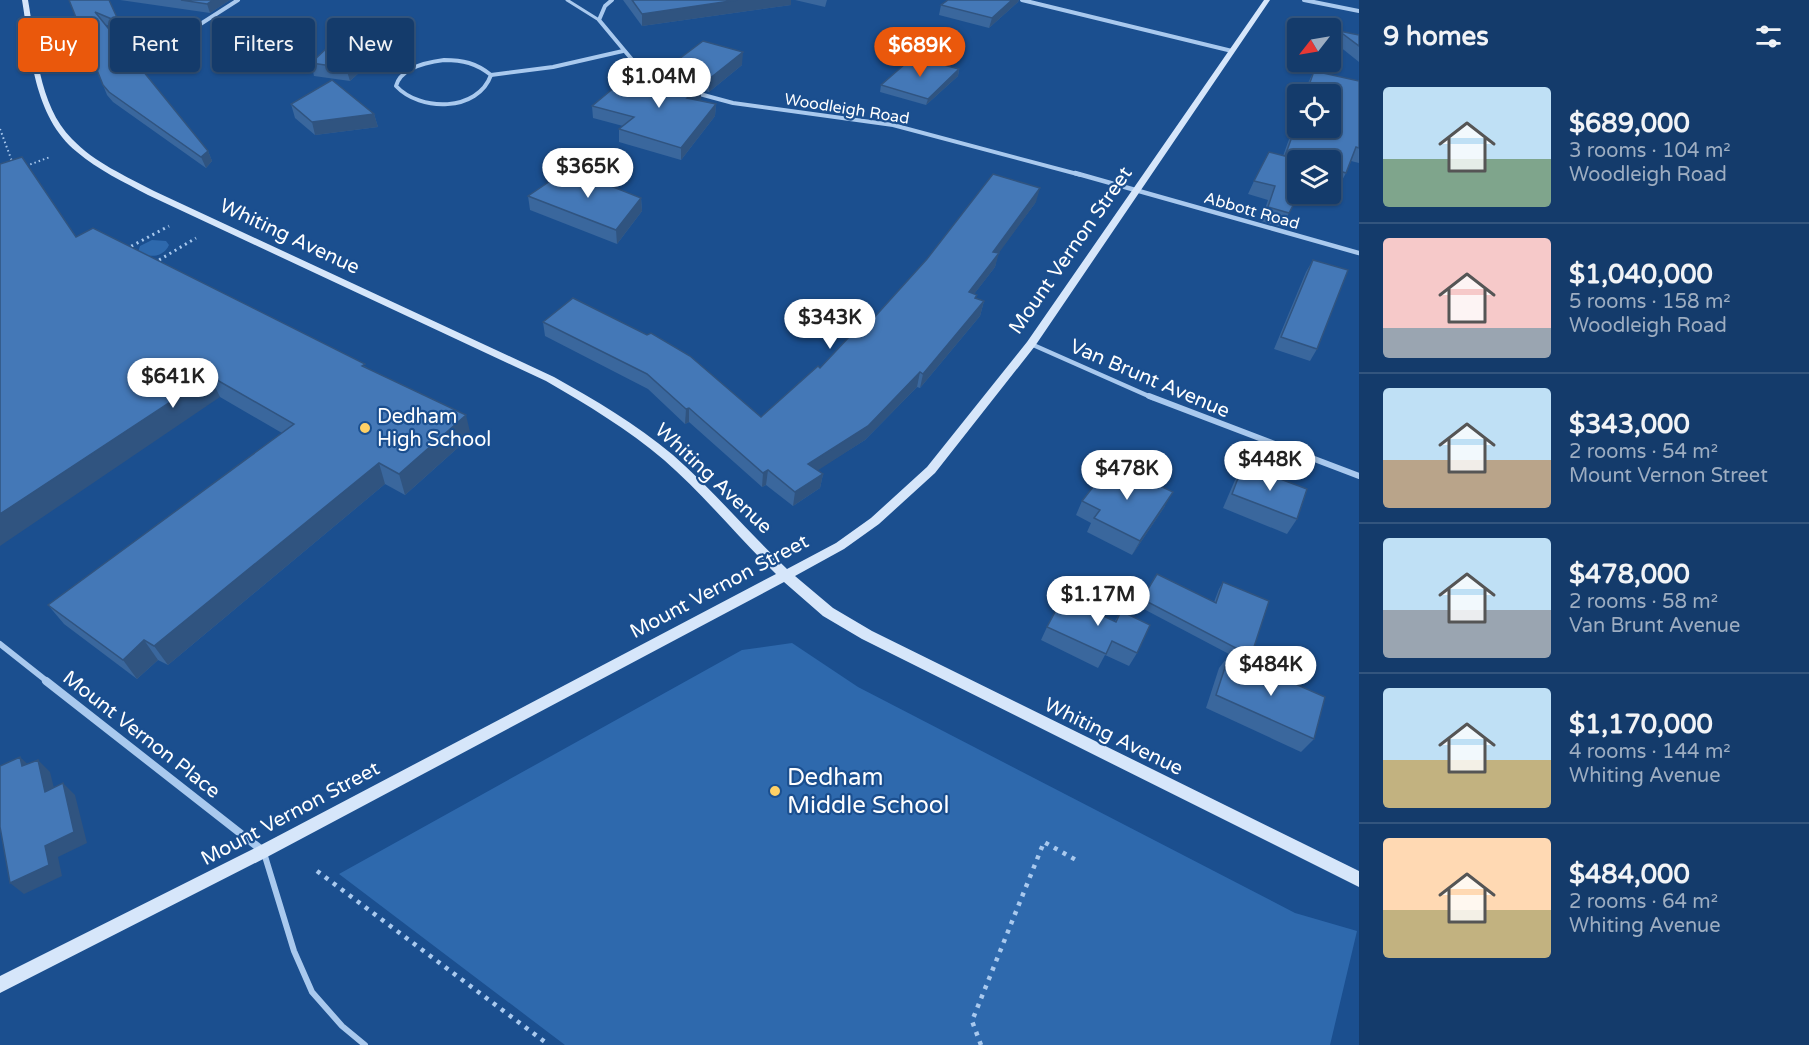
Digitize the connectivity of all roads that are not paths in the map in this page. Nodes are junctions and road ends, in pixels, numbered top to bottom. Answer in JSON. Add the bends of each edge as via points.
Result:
{"nodes":[{"id":1,"x":25,"y":0,"type":"edge"},
{"id":2,"x":238,"y":0,"type":"edge"},
{"id":3,"x":567,"y":0,"type":"edge"},
{"id":4,"x":612,"y":0,"type":"edge"},
{"id":5,"x":1022,"y":0,"type":"edge"},
{"id":6,"x":1267,"y":0,"type":"edge"},
{"id":7,"x":1304,"y":0,"type":"edge"},
{"id":8,"x":1359,"y":11,"type":"edge"},
{"id":9,"x":599,"y":20,"type":"junction"},
{"id":10,"x":200,"y":24,"type":"edge"},
{"id":11,"x":623,"y":51,"type":"junction"},
{"id":12,"x":1232,"y":51,"type":"junction"},
{"id":13,"x":492,"y":75,"type":"junction"},
{"id":14,"x":666,"y":82,"type":"edge"},
{"id":15,"x":692,"y":92,"type":"edge"},
{"id":16,"x":1138,"y":190,"type":"junction"},
{"id":17,"x":1359,"y":254,"type":"edge"},
{"id":18,"x":1031,"y":344,"type":"junction"},
{"id":19,"x":1359,"y":476,"type":"edge"},
{"id":20,"x":786,"y":575,"type":"junction"},
{"id":21,"x":0,"y":644,"type":"edge"},
{"id":22,"x":264,"y":851,"type":"junction"},
{"id":23,"x":1359,"y":879,"type":"edge"},
{"id":24,"x":0,"y":985,"type":"edge"},
{"id":25,"x":365,"y":1045,"type":"edge"}],
"edges":[{"from":1,"to":20,"type":"street","name":"Whiting Avenue","via":[[46,105],[73,146],[151,193],[550,379],[593,404],[639,433],[683,470]]},
{"from":2,"to":10,"type":"street"},
{"from":3,"to":9,"type":"lane"},
{"from":4,"to":9,"type":"street"},
{"from":5,"to":12,"type":"street"},
{"from":6,"to":12,"type":"street","name":"Mount Vernon Street"},
{"from":7,"to":8,"type":"street"},
{"from":9,"to":11,"type":"street"},
{"from":11,"to":13,"type":"street","via":[[554,68]]},
{"from":11,"to":14,"type":"street","via":[[645,72]]},
{"from":12,"to":16,"type":"street","name":"Mount Vernon Street"},
{"from":13,"to":13,"type":"street","via":[[487,88],[478,95],[450,103],[419,102],[399,93],[396,86],[405,72],[446,60],[474,63]]},
{"from":15,"to":16,"type":"street","name":"Woodleigh Road","via":[[733,103],[893,125]]},
{"from":16,"to":17,"type":"street","name":"Abbott Road"},
{"from":16,"to":18,"type":"street","name":"Mount Vernon Street"},
{"from":18,"to":19,"type":"street","name":"Van Brunt Avenue","via":[[1154,398]]},
{"from":18,"to":20,"type":"street","name":"Mount Vernon Street","via":[[954,443],[901,499],[840,546]]},
{"from":20,"to":22,"type":"street","name":"Mount Vernon Street"},
{"from":20,"to":23,"type":"street","name":"Whiting Avenue","via":[[828,612],[867,635]]},
{"from":21,"to":22,"type":"street","name":"Mount Vernon Place"},
{"from":22,"to":24,"type":"street","name":"Mount Vernon Street"},
{"from":22,"to":25,"type":"lane","via":[[294,951],[312,992]]}]}
